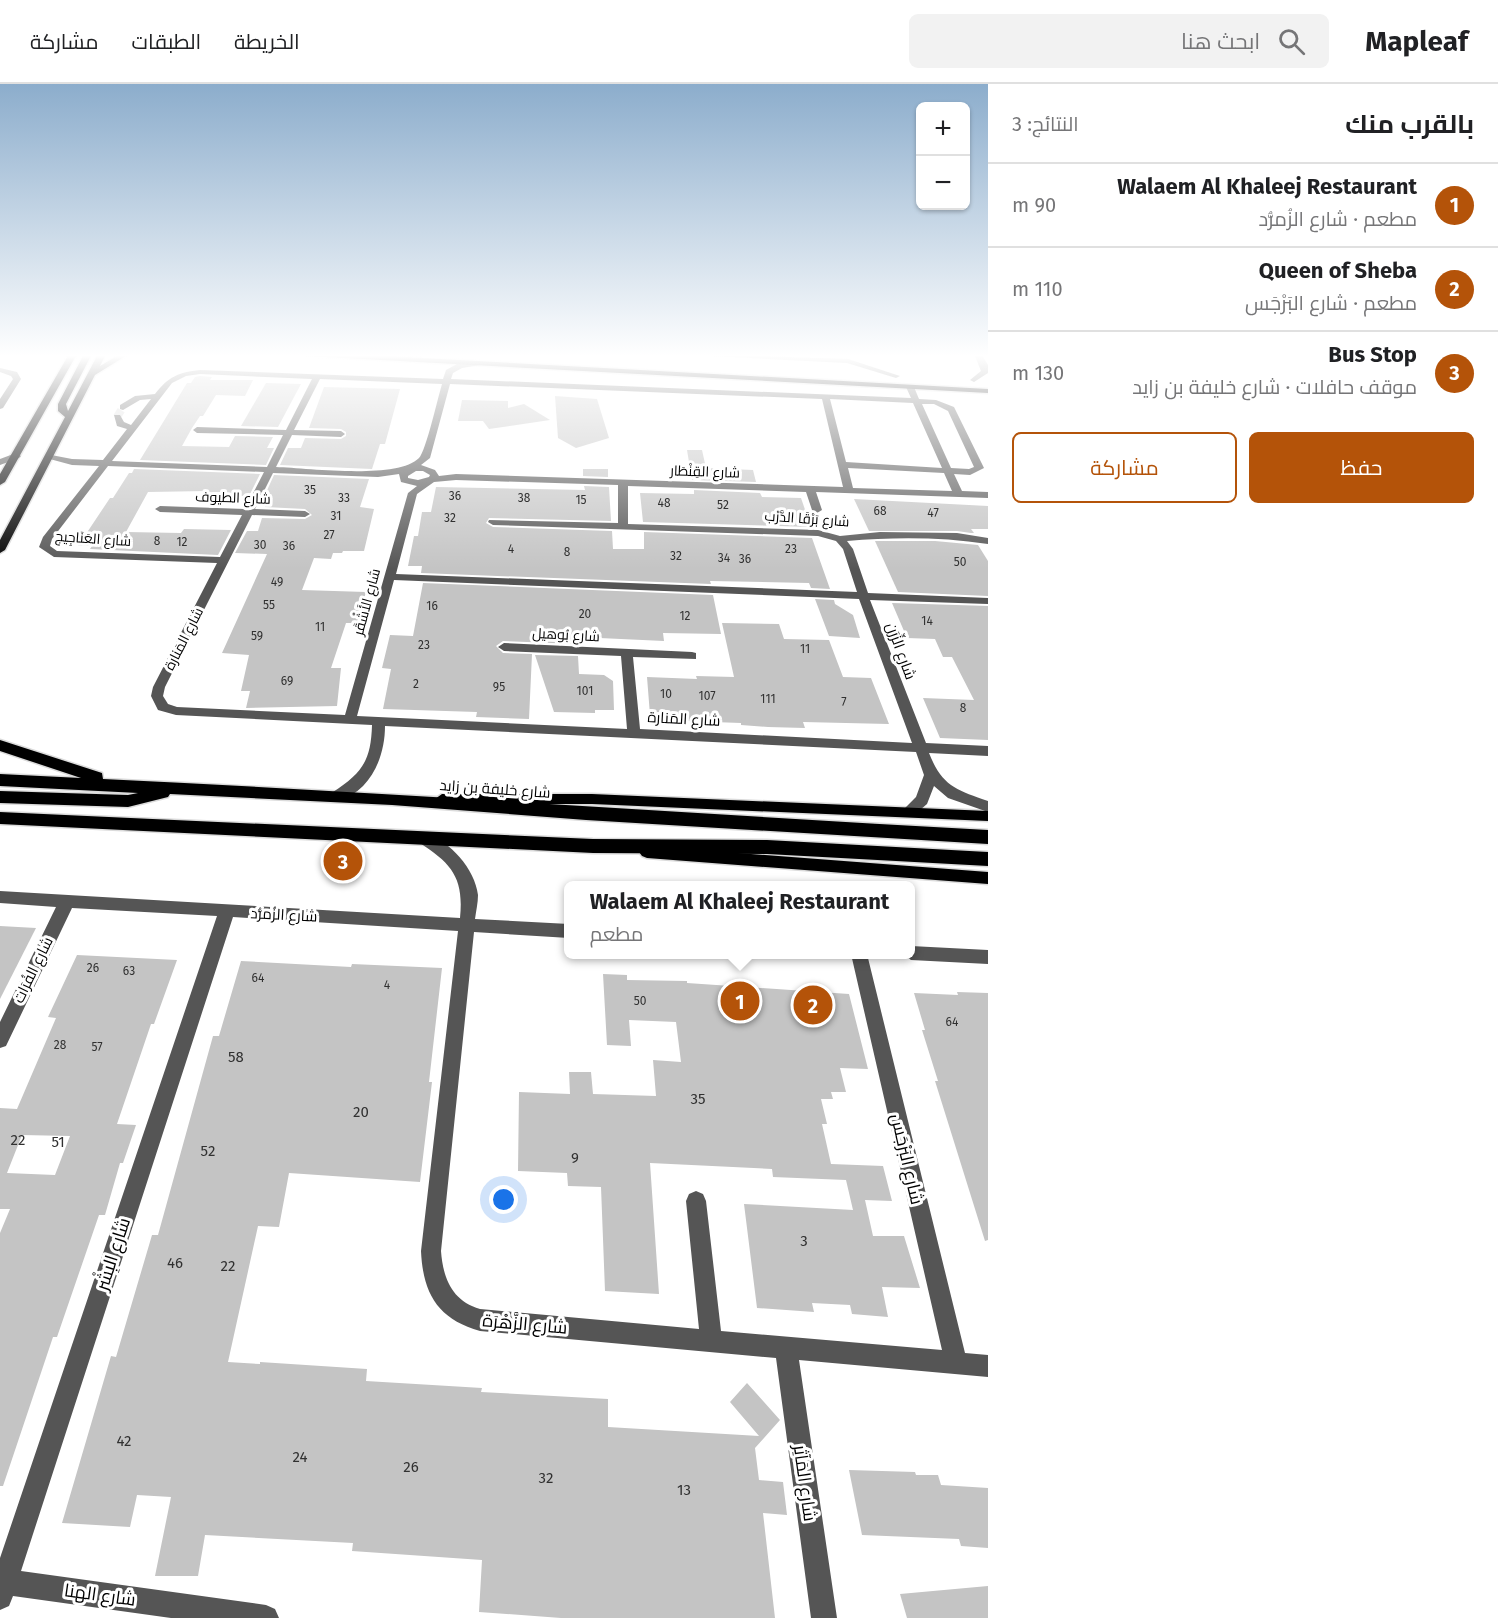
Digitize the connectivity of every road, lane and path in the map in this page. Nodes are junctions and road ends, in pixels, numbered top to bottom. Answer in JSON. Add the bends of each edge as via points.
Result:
{"nodes":[{"id":1,"x":33,"y":426,"type":"edge"},
{"id":2,"x":65,"y":426,"type":"edge"},
{"id":3,"x":125,"y":426,"type":"edge"},
{"id":4,"x":135,"y":426,"type":"edge"},
{"id":5,"x":292,"y":426,"type":"edge"},
{"id":6,"x":433,"y":426,"type":"edge"},
{"id":7,"x":832,"y":426,"type":"edge"},
{"id":8,"x":927,"y":426,"type":"edge"},
{"id":9,"x":959,"y":426,"type":"edge"},
{"id":10,"x":133,"y":428,"type":"junction"},
{"id":11,"x":197,"y":430,"type":"dead end"},
{"id":12,"x":289,"y":432,"type":"junction"},
{"id":13,"x":341,"y":434,"type":"dead end"},
{"id":14,"x":16,"y":456,"type":"junction"},
{"id":15,"x":49,"y":456,"type":"junction"},
{"id":16,"x":424,"y":458,"type":"junction"},
{"id":17,"x":0,"y":462,"type":"edge"},
{"id":18,"x":72,"y":462,"type":"junction"},
{"id":19,"x":105,"y":464,"type":"junction"},
{"id":20,"x":842,"y":465,"type":"junction"},
{"id":21,"x":270,"y":470,"type":"junction"},
{"id":22,"x":42,"y":471,"type":"junction"},
{"id":23,"x":948,"y":471,"type":"junction"},
{"id":24,"x":407,"y":475,"type":"junction"},
{"id":25,"x":431,"y":476,"type":"junction"},
{"id":26,"x":1,"y":479,"type":"edge"},
{"id":27,"x":623,"y":483,"type":"junction"},
{"id":28,"x":810,"y":489,"type":"junction"},
{"id":29,"x":849,"y":490,"type":"junction"},
{"id":30,"x":413,"y":493,"type":"junction"},
{"id":31,"x":958,"y":494,"type":"junction"},
{"id":32,"x":988,"y":495,"type":"edge"},
{"id":33,"x":160,"y":509,"type":"dead end"},
{"id":34,"x":817,"y":510,"type":"dead end"},
{"id":35,"x":248,"y":512,"type":"junction"},
{"id":36,"x":305,"y":514,"type":"dead end"},
{"id":37,"x":493,"y":522,"type":"dead end"},
{"id":38,"x":623,"y":526,"type":"junction"},
{"id":39,"x":840,"y":539,"type":"junction"},
{"id":40,"x":988,"y":541,"type":"edge"},
{"id":41,"x":0,"y":550,"type":"edge"},
{"id":42,"x":224,"y":560,"type":"junction"},
{"id":43,"x":390,"y":577,"type":"junction"},
{"id":44,"x":863,"y":595,"type":"junction"},
{"id":45,"x":988,"y":602,"type":"edge"},
{"id":46,"x":504,"y":647,"type":"dead end"},
{"id":47,"x":627,"y":653,"type":"junction"},
{"id":48,"x":692,"y":656,"type":"dead end"},
{"id":49,"x":351,"y":719,"type":"junction"},
{"id":50,"x":379,"y":721,"type":"junction"},
{"id":51,"x":634,"y":734,"type":"junction"},
{"id":52,"x":0,"y":745,"type":"edge"},
{"id":53,"x":920,"y":748,"type":"junction"},
{"id":54,"x":988,"y":751,"type":"edge"},
{"id":55,"x":931,"y":775,"type":"junction"},
{"id":56,"x":0,"y":780,"type":"edge"},
{"id":57,"x":130,"y":786,"type":"junction"},
{"id":58,"x":172,"y":789,"type":"junction"},
{"id":59,"x":338,"y":796,"type":"junction"},
{"id":60,"x":0,"y":797,"type":"edge"},
{"id":61,"x":392,"y":799,"type":"junction"},
{"id":62,"x":988,"y":807,"type":"edge"},
{"id":63,"x":908,"y":812,"type":"junction"},
{"id":64,"x":988,"y":816,"type":"edge"},
{"id":65,"x":0,"y":818,"type":"edge"},
{"id":66,"x":988,"y":837,"type":"edge"},
{"id":67,"x":425,"y":838,"type":"junction"},
{"id":68,"x":593,"y":846,"type":"junction"},
{"id":69,"x":988,"y":859,"type":"edge"},
{"id":70,"x":988,"y":878,"type":"edge"},
{"id":71,"x":0,"y":897,"type":"edge"},
{"id":72,"x":67,"y":901,"type":"junction"},
{"id":73,"x":227,"y":911,"type":"junction"},
{"id":74,"x":468,"y":925,"type":"junction"},
{"id":75,"x":564,"y":932,"type":"edge"},
{"id":76,"x":915,"y":953,"type":"edge"},
{"id":77,"x":988,"y":957,"type":"edge"},
{"id":78,"x":860,"y":959,"type":"edge"},
{"id":79,"x":0,"y":1040,"type":"edge"},
{"id":80,"x":696,"y":1201,"type":"dead end"},
{"id":81,"x":711,"y":1341,"type":"junction"},
{"id":82,"x":786,"y":1348,"type":"junction"},
{"id":83,"x":956,"y":1363,"type":"junction"},
{"id":84,"x":988,"y":1366,"type":"edge"},
{"id":85,"x":2,"y":1590,"type":"edge"},
{"id":86,"x":266,"y":1618,"type":"edge"},
{"id":87,"x":824,"y":1618,"type":"edge"}],
"edges":[{"from":1,"to":14,"type":"main road"},
{"from":2,"to":15,"type":"main road"},
{"from":3,"to":10,"type":"street"},
{"from":4,"to":10,"type":"street","name":"شارع العَنَاجِيج"},
{"from":5,"to":12,"type":"street","name":"شارع المَنارة"},
{"from":6,"to":16,"type":"street"},
{"from":7,"to":20,"type":"street"},
{"from":8,"to":23,"type":"street"},
{"from":9,"to":23,"type":"street","name":"شارع العَنَاجِيج","via":[[979,467],[974,472]]},
{"from":10,"to":19,"type":"street","name":"شارع العَنَاجِيج"},
{"from":11,"to":12,"type":"street"},
{"from":12,"to":13,"type":"street"},
{"from":12,"to":21,"type":"street","name":"شارع المَنارة"},
{"from":14,"to":17,"type":"street"},
{"from":14,"to":26,"type":"main road"},
{"from":15,"to":18,"type":"street"},
{"from":15,"to":22,"type":"main road"},
{"from":16,"to":24,"type":"street"},
{"from":16,"to":25,"type":"street"},
{"from":18,"to":19,"type":"street"},
{"from":18,"to":22,"type":"street"},
{"from":19,"to":21,"type":"street"},
{"from":19,"to":42,"type":"street","name":"شارع العَنَاجِيج","via":[[45,542],[47,552]]},
{"from":20,"to":23,"type":"street"},
{"from":20,"to":29,"type":"street"},
{"from":21,"to":24,"type":"street"},
{"from":21,"to":35,"type":"street","name":"شارع المَنارة"},
{"from":22,"to":41,"type":"main road"},
{"from":23,"to":31,"type":"street"},
{"from":24,"to":25,"type":"street","via":[[418,483]]},
{"from":24,"to":25,"type":"street","via":[[422,468]]},
{"from":24,"to":30,"type":"street"},
{"from":25,"to":27,"type":"street","name":"شارع القِنْطَار"},
{"from":25,"to":30,"type":"street"},
{"from":27,"to":28,"type":"street","name":"شارع القِنْطَار"},
{"from":27,"to":38,"type":"street"},
{"from":28,"to":29,"type":"street","name":"شارع القِنْطَار"},
{"from":28,"to":34,"type":"street"},
{"from":29,"to":31,"type":"street","name":"شارع القِنْطَار"},
{"from":30,"to":43,"type":"street","name":"شارع الأَشْقَر"},
{"from":31,"to":32,"type":"street","name":"شارع القِنْطَار"},
{"from":33,"to":35,"type":"street","name":"شارع الطيوف"},
{"from":35,"to":36,"type":"street","name":"شارع الطيوف"},
{"from":35,"to":42,"type":"street","name":"شارع المَنارة"},
{"from":37,"to":38,"type":"street","name":"شارع بَرْقَا الدَّرْب"},
{"from":38,"to":39,"type":"street","name":"شارع بَرْقَا الدَّرْب","via":[[818,533]]},
{"from":39,"to":40,"type":"street","name":"شارع بَرْقَا الدَّرْب","via":[[957,536]]},
{"from":39,"to":44,"type":"street","name":"شارع الزِّرَن","via":[[848,549]]},
{"from":42,"to":49,"type":"street","name":"شارع المَنارة","via":[[159,687],[160,704],[176,711]]},
{"from":43,"to":44,"type":"street"},
{"from":43,"to":49,"type":"street","name":"شارع الأَشْقَر"},
{"from":44,"to":45,"type":"street"},
{"from":44,"to":53,"type":"street","name":"شارع الزِّرَن"},
{"from":46,"to":47,"type":"street","name":"شارع بُوهيل"},
{"from":47,"to":48,"type":"street","name":"شارع بُوهيل"},
{"from":47,"to":51,"type":"street"},
{"from":49,"to":50,"type":"street","name":"شارع المَنارة"},
{"from":50,"to":51,"type":"street","name":"شارع المَنارة"},
{"from":50,"to":59,"type":"street","via":[[379,746],[373,764]]},
{"from":51,"to":53,"type":"street","name":"شارع المَنارة"},
{"from":52,"to":57,"type":"highway"},
{"from":53,"to":54,"type":"street","name":"شارع المَنارة"},
{"from":53,"to":55,"type":"street","name":"شارع الزِّرَن"},
{"from":55,"to":62,"type":"street","name":"شارع الزِّرَن","via":[[953,794]]},
{"from":55,"to":63,"type":"street","via":[[922,800]]},
{"from":56,"to":57,"type":"highway","name":"شارع خليفة بن زايد"},
{"from":57,"to":58,"type":"highway","name":"شارع خليفة بن زايد"},
{"from":58,"to":59,"type":"highway","name":"شارع خليفة بن زايد"},
{"from":58,"to":60,"type":"highway","via":[[128,801]]},
{"from":59,"to":61,"type":"highway","name":"شارع خليفة بن زايد"},
{"from":61,"to":63,"type":"main road","via":[[562,798]]},
{"from":61,"to":66,"type":"highway","name":"شارع خليفة بن زايد"},
{"from":63,"to":64,"type":"main road"},
{"from":65,"to":67,"type":"highway"},
{"from":67,"to":68,"type":"highway"},
{"from":67,"to":74,"type":"street","name":"شارع الزَّهْرَة","via":[[453,858],[465,874],[470,896]]},
{"from":68,"to":69,"type":"highway","via":[[767,847]]},
{"from":68,"to":70,"type":"main road"},
{"from":71,"to":72,"type":"street","name":"شارع الزُمرُّد"},
{"from":72,"to":73,"type":"street","name":"شارع الزُمرُّد"},
{"from":72,"to":79,"type":"street","name":"شارع الفُرَات"},
{"from":73,"to":74,"type":"street","name":"شارع الزُمرُّد"},
{"from":73,"to":85,"type":"street","name":"شارع البِشْر"},
{"from":74,"to":75,"type":"street","name":"شارع الزُمرُّد"},
{"from":74,"to":81,"type":"street","name":"شارع الزَّهْرَة","via":[[431,1251],[432,1274],[442,1296],[459,1312],[480,1320]]},
{"from":76,"to":77,"type":"street"},
{"from":78,"to":83,"type":"street","name":"شارع البَرْجَس"},
{"from":80,"to":81,"type":"street"},
{"from":81,"to":82,"type":"street","name":"شارع الزَّهْرَة"},
{"from":82,"to":83,"type":"street","name":"شارع الزَّهْرَة"},
{"from":82,"to":87,"type":"street","name":"شارع المَآثِر"},
{"from":83,"to":84,"type":"street","name":"شارع الزَّهْرَة"},
{"from":85,"to":86,"type":"street","name":"شارع الهنا"}]}
